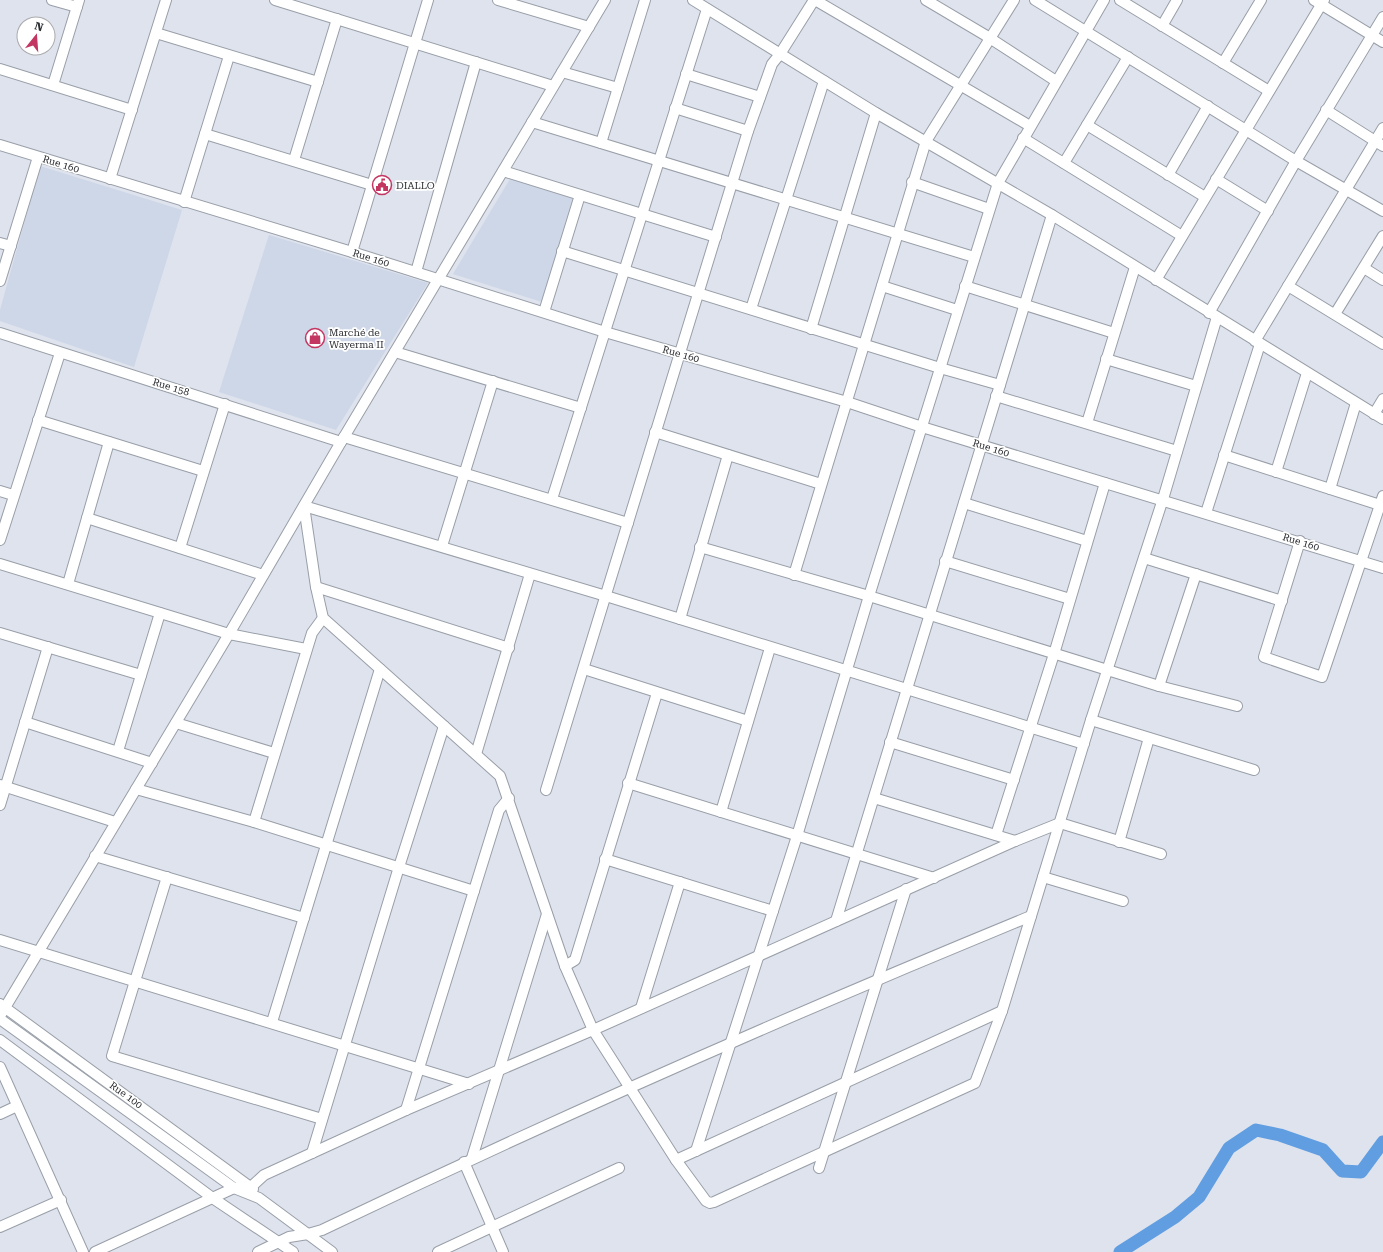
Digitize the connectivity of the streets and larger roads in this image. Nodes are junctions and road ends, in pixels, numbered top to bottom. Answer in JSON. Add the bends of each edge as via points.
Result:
{"nodes":[{"id":1,"x":52,"y":0,"type":"edge"},
{"id":2,"x":166,"y":0,"type":"edge"},
{"id":3,"x":275,"y":0,"type":"edge"},
{"id":4,"x":428,"y":0,"type":"edge"},
{"id":5,"x":498,"y":0,"type":"edge"},
{"id":6,"x":605,"y":0,"type":"edge"},
{"id":7,"x":645,"y":0,"type":"edge"},
{"id":8,"x":693,"y":0,"type":"edge"},
{"id":9,"x":814,"y":0,"type":"edge"},
{"id":10,"x":926,"y":0,"type":"edge"},
{"id":11,"x":1014,"y":0,"type":"edge"},
{"id":12,"x":1035,"y":0,"type":"edge"},
{"id":13,"x":1104,"y":0,"type":"edge"},
{"id":14,"x":1120,"y":0,"type":"edge"},
{"id":15,"x":1177,"y":0,"type":"edge"},
{"id":16,"x":1261,"y":0,"type":"edge"},
{"id":17,"x":1320,"y":1,"type":"edge"},
{"id":18,"x":78,"y":4,"type":"edge"},
{"id":19,"x":708,"y":9,"type":"junction"},
{"id":20,"x":1383,"y":17,"type":"edge"},
{"id":21,"x":337,"y":19,"type":"junction"},
{"id":22,"x":1162,"y":26,"type":"junction"},
{"id":23,"x":589,"y":27,"type":"junction"},
{"id":24,"x":1086,"y":31,"type":"junction"},
{"id":25,"x":156,"y":33,"type":"junction"},
{"id":26,"x":1372,"y":35,"type":"junction"},
{"id":27,"x":990,"y":38,"type":"junction"},
{"id":28,"x":1383,"y":42,"type":"edge"},
{"id":29,"x":415,"y":44,"type":"junction"},
{"id":30,"x":780,"y":54,"type":"junction"},
{"id":31,"x":230,"y":56,"type":"junction"},
{"id":32,"x":1128,"y":57,"type":"junction"},
{"id":33,"x":476,"y":62,"type":"junction"},
{"id":34,"x":1224,"y":63,"type":"junction"},
{"id":35,"x":0,"y":69,"type":"edge"},
{"id":36,"x":562,"y":72,"type":"junction"},
{"id":37,"x":686,"y":74,"type":"junction"},
{"id":38,"x":824,"y":81,"type":"junction"},
{"id":39,"x":1056,"y":81,"type":"junction"},
{"id":40,"x":318,"y":82,"type":"junction"},
{"id":41,"x":53,"y":85,"type":"junction"},
{"id":42,"x":553,"y":86,"type":"junction"},
{"id":43,"x":961,"y":86,"type":"junction"},
{"id":44,"x":618,"y":88,"type":"junction"},
{"id":45,"x":1269,"y":91,"type":"junction"},
{"id":46,"x":760,"y":97,"type":"junction"},
{"id":47,"x":1208,"y":106,"type":"junction"},
{"id":48,"x":675,"y":108,"type":"junction"},
{"id":49,"x":132,"y":110,"type":"junction"},
{"id":50,"x":1326,"y":110,"type":"junction"},
{"id":51,"x":876,"y":113,"type":"junction"},
{"id":52,"x":532,"y":122,"type":"junction"},
{"id":53,"x":1087,"y":125,"type":"junction"},
{"id":54,"x":1030,"y":126,"type":"junction"},
{"id":55,"x":1383,"y":128,"type":"edge"},
{"id":56,"x":1246,"y":130,"type":"junction"},
{"id":57,"x":748,"y":131,"type":"junction"},
{"id":58,"x":205,"y":134,"type":"junction"},
{"id":59,"x":1023,"y":138,"type":"junction"},
{"id":60,"x":926,"y":141,"type":"junction"},
{"id":61,"x":601,"y":143,"type":"junction"},
{"id":62,"x":1379,"y":143,"type":"edge"},
{"id":63,"x":0,"y":145,"type":"edge"},
{"id":64,"x":38,"y":157,"type":"junction"},
{"id":65,"x":294,"y":160,"type":"junction"},
{"id":66,"x":658,"y":161,"type":"junction"},
{"id":67,"x":1296,"y":161,"type":"junction"},
{"id":68,"x":1064,"y":163,"type":"junction"},
{"id":69,"x":503,"y":171,"type":"junction"},
{"id":70,"x":1168,"y":174,"type":"junction"},
{"id":71,"x":110,"y":179,"type":"junction"},
{"id":72,"x":1216,"y":179,"type":"junction"},
{"id":73,"x":912,"y":182,"type":"junction"},
{"id":74,"x":998,"y":183,"type":"junction"},
{"id":75,"x":732,"y":184,"type":"junction"},
{"id":76,"x":372,"y":185,"type":"junction"},
{"id":77,"x":1346,"y":190,"type":"junction"},
{"id":78,"x":580,"y":194,"type":"junction"},
{"id":79,"x":1205,"y":197,"type":"junction"},
{"id":80,"x":786,"y":200,"type":"junction"},
{"id":81,"x":184,"y":202,"type":"junction"},
{"id":82,"x":989,"y":209,"type":"junction"},
{"id":83,"x":1268,"y":211,"type":"junction"},
{"id":84,"x":1383,"y":211,"type":"edge"},
{"id":85,"x":642,"y":214,"type":"junction"},
{"id":86,"x":1052,"y":215,"type":"junction"},
{"id":87,"x":845,"y":218,"type":"junction"},
{"id":88,"x":898,"y":235,"type":"junction"},
{"id":89,"x":1182,"y":236,"type":"junction"},
{"id":90,"x":1383,"y":236,"type":"edge"},
{"id":91,"x":716,"y":237,"type":"junction"},
{"id":92,"x":0,"y":243,"type":"edge"},
{"id":93,"x":11,"y":246,"type":"junction"},
{"id":94,"x":562,"y":251,"type":"junction"},
{"id":95,"x":352,"y":252,"type":"junction"},
{"id":96,"x":974,"y":257,"type":"junction"},
{"id":97,"x":1134,"y":267,"type":"junction"},
{"id":98,"x":1364,"y":268,"type":"junction"},
{"id":99,"x":624,"y":271,"type":"junction"},
{"id":100,"x":416,"y":272,"type":"junction"},
{"id":101,"x":438,"y":280,"type":"junction"},
{"id":102,"x":1156,"y":280,"type":"junction"},
{"id":103,"x":1383,"y":280,"type":"edge"},
{"id":104,"x":0,"y":281,"type":"edge"},
{"id":105,"x":882,"y":286,"type":"junction"},
{"id":106,"x":965,"y":286,"type":"junction"},
{"id":107,"x":1288,"y":286,"type":"junction"},
{"id":108,"x":698,"y":294,"type":"junction"},
{"id":109,"x":1024,"y":304,"type":"junction"},
{"id":110,"x":751,"y":310,"type":"junction"},
{"id":111,"x":957,"y":310,"type":"junction"},
{"id":112,"x":544,"y":312,"type":"junction"},
{"id":113,"x":1335,"y":314,"type":"junction"},
{"id":114,"x":1213,"y":315,"type":"junction"},
{"id":115,"x":811,"y":329,"type":"junction"},
{"id":116,"x":605,"y":332,"type":"junction"},
{"id":117,"x":0,"y":333,"type":"edge"},
{"id":118,"x":1114,"y":333,"type":"junction"},
{"id":119,"x":1257,"y":342,"type":"junction"},
{"id":120,"x":1383,"y":344,"type":"edge"},
{"id":121,"x":863,"y":345,"type":"junction"},
{"id":122,"x":60,"y":352,"type":"junction"},
{"id":123,"x":395,"y":352,"type":"junction"},
{"id":124,"x":680,"y":354,"type":"junction"},
{"id":125,"x":1106,"y":359,"type":"junction"},
{"id":126,"x":940,"y":368,"type":"junction"},
{"id":127,"x":1307,"y":373,"type":"junction"},
{"id":128,"x":493,"y":382,"type":"junction"},
{"id":129,"x":1000,"y":385,"type":"junction"},
{"id":130,"x":1196,"y":386,"type":"junction"},
{"id":131,"x":996,"y":396,"type":"junction"},
{"id":132,"x":1383,"y":399,"type":"edge"},
{"id":133,"x":847,"y":402,"type":"junction"},
{"id":134,"x":1356,"y":403,"type":"junction"},
{"id":135,"x":225,"y":404,"type":"junction"},
{"id":136,"x":581,"y":408,"type":"junction"},
{"id":137,"x":1374,"y":414,"type":"junction"},
{"id":138,"x":1383,"y":419,"type":"edge"},
{"id":139,"x":38,"y":420,"type":"junction"},
{"id":140,"x":1087,"y":423,"type":"junction"},
{"id":141,"x":922,"y":427,"type":"junction"},
{"id":142,"x":655,"y":432,"type":"junction"},
{"id":143,"x":343,"y":439,"type":"junction"},
{"id":144,"x":109,"y":442,"type":"junction"},
{"id":145,"x":981,"y":445,"type":"junction"},
{"id":146,"x":1177,"y":451,"type":"junction"},
{"id":147,"x":728,"y":454,"type":"junction"},
{"id":148,"x":1224,"y":455,"type":"junction"},
{"id":149,"x":203,"y":471,"type":"junction"},
{"id":150,"x":464,"y":472,"type":"junction"},
{"id":151,"x":1276,"y":472,"type":"junction"},
{"id":152,"x":1105,"y":483,"type":"junction"},
{"id":153,"x":821,"y":484,"type":"junction"},
{"id":154,"x":1330,"y":489,"type":"junction"},
{"id":155,"x":0,"y":491,"type":"edge"},
{"id":156,"x":13,"y":495,"type":"junction"},
{"id":157,"x":552,"y":499,"type":"junction"},
{"id":158,"x":1162,"y":499,"type":"junction"},
{"id":159,"x":1382,"y":500,"type":"edge"},
{"id":160,"x":964,"y":503,"type":"junction"},
{"id":161,"x":304,"y":506,"type":"junction"},
{"id":162,"x":1206,"y":513,"type":"junction"},
{"id":163,"x":87,"y":518,"type":"junction"},
{"id":164,"x":628,"y":523,"type":"junction"},
{"id":165,"x":0,"y":540,"type":"edge"},
{"id":166,"x":1088,"y":541,"type":"junction"},
{"id":167,"x":1300,"y":542,"type":"junction"},
{"id":168,"x":442,"y":546,"type":"junction"},
{"id":169,"x":700,"y":547,"type":"junction"},
{"id":170,"x":180,"y":548,"type":"junction"},
{"id":171,"x":1144,"y":558,"type":"junction"},
{"id":172,"x":945,"y":561,"type":"junction"},
{"id":173,"x":1362,"y":561,"type":"junction"},
{"id":174,"x":0,"y":564,"type":"edge"},
{"id":175,"x":1383,"y":568,"type":"edge"},
{"id":176,"x":530,"y":574,"type":"junction"},
{"id":177,"x":1196,"y":574,"type":"junction"},
{"id":178,"x":263,"y":575,"type":"junction"},
{"id":179,"x":794,"y":575,"type":"junction"},
{"id":180,"x":68,"y":584,"type":"junction"},
{"id":181,"x":316,"y":587,"type":"junction"},
{"id":182,"x":606,"y":596,"type":"junction"},
{"id":183,"x":869,"y":596,"type":"junction"},
{"id":184,"x":1070,"y":599,"type":"junction"},
{"id":185,"x":1282,"y":601,"type":"junction"},
{"id":186,"x":160,"y":613,"type":"junction"},
{"id":187,"x":929,"y":616,"type":"junction"},
{"id":188,"x":323,"y":618,"type":"junction"},
{"id":189,"x":680,"y":619,"type":"junction"},
{"id":190,"x":0,"y":632,"type":"edge"},
{"id":191,"x":229,"y":634,"type":"junction"},
{"id":192,"x":48,"y":648,"type":"junction"},
{"id":193,"x":509,"y":648,"type":"junction"},
{"id":194,"x":770,"y":648,"type":"junction"},
{"id":195,"x":306,"y":649,"type":"junction"},
{"id":196,"x":1054,"y":654,"type":"junction"},
{"id":197,"x":380,"y":669,"type":"junction"},
{"id":198,"x":584,"y":669,"type":"junction"},
{"id":199,"x":1108,"y":670,"type":"junction"},
{"id":200,"x":847,"y":671,"type":"junction"},
{"id":201,"x":141,"y":676,"type":"junction"},
{"id":202,"x":1159,"y":686,"type":"junction"},
{"id":203,"x":905,"y":690,"type":"junction"},
{"id":204,"x":657,"y":693,"type":"junction"},
{"id":205,"x":1237,"y":706,"type":"dead end"},
{"id":206,"x":1091,"y":720,"type":"junction"},
{"id":207,"x":748,"y":721,"type":"junction"},
{"id":208,"x":25,"y":722,"type":"junction"},
{"id":209,"x":176,"y":722,"type":"junction"},
{"id":210,"x":444,"y":726,"type":"junction"},
{"id":211,"x":1031,"y":727,"type":"junction"},
{"id":212,"x":1149,"y":738,"type":"junction"},
{"id":213,"x":890,"y":742,"type":"junction"},
{"id":214,"x":1084,"y":744,"type":"junction"},
{"id":215,"x":118,"y":752,"type":"junction"},
{"id":216,"x":274,"y":753,"type":"junction"},
{"id":217,"x":476,"y":754,"type":"junction"},
{"id":218,"x":152,"y":763,"type":"junction"},
{"id":219,"x":1254,"y":770,"type":"dead end"},
{"id":220,"x":1014,"y":780,"type":"junction"},
{"id":221,"x":628,"y":783,"type":"junction"},
{"id":222,"x":3,"y":786,"type":"edge"},
{"id":223,"x":136,"y":789,"type":"junction"},
{"id":224,"x":546,"y":790,"type":"dead end"},
{"id":225,"x":509,"y":798,"type":"junction"},
{"id":226,"x":874,"y":798,"type":"junction"},
{"id":227,"x":0,"y":805,"type":"edge"},
{"id":228,"x":721,"y":812,"type":"junction"},
{"id":229,"x":115,"y":822,"type":"junction"},
{"id":230,"x":254,"y":822,"type":"junction"},
{"id":231,"x":1060,"y":823,"type":"junction"},
{"id":232,"x":996,"y":835,"type":"junction"},
{"id":233,"x":797,"y":836,"type":"junction"},
{"id":234,"x":1015,"y":841,"type":"junction"},
{"id":235,"x":1119,"y":842,"type":"junction"},
{"id":236,"x":326,"y":844,"type":"junction"},
{"id":237,"x":857,"y":854,"type":"junction"},
{"id":238,"x":1161,"y":854,"type":"dead end"},
{"id":239,"x":95,"y":856,"type":"junction"},
{"id":240,"x":605,"y":859,"type":"junction"},
{"id":241,"x":399,"y":867,"type":"junction"},
{"id":242,"x":167,"y":877,"type":"junction"},
{"id":243,"x":1043,"y":877,"type":"junction"},
{"id":244,"x":934,"y":878,"type":"junction"},
{"id":245,"x":680,"y":882,"type":"junction"},
{"id":246,"x":906,"y":889,"type":"junction"},
{"id":247,"x":474,"y":891,"type":"junction"},
{"id":248,"x":1123,"y":901,"type":"dead end"},
{"id":249,"x":773,"y":911,"type":"junction"},
{"id":250,"x":547,"y":914,"type":"junction"},
{"id":251,"x":1031,"y":916,"type":"junction"},
{"id":252,"x":304,"y":918,"type":"junction"},
{"id":253,"x":836,"y":921,"type":"junction"},
{"id":254,"x":0,"y":940,"type":"edge"},
{"id":255,"x":38,"y":952,"type":"junction"},
{"id":256,"x":760,"y":955,"type":"junction"},
{"id":257,"x":565,"y":966,"type":"junction"},
{"id":258,"x":879,"y":979,"type":"junction"},
{"id":259,"x":135,"y":981,"type":"junction"},
{"id":260,"x":641,"y":1008,"type":"junction"},
{"id":261,"x":2,"y":1009,"type":"edge"},
{"id":262,"x":1002,"y":1010,"type":"junction"},
{"id":263,"x":0,"y":1019,"type":"edge"},
{"id":264,"x":272,"y":1022,"type":"junction"},
{"id":265,"x":593,"y":1030,"type":"junction"},
{"id":266,"x":0,"y":1040,"type":"edge"},
{"id":267,"x":730,"y":1044,"type":"junction"},
{"id":268,"x":345,"y":1045,"type":"junction"},
{"id":269,"x":0,"y":1067,"type":"edge"},
{"id":270,"x":420,"y":1069,"type":"junction"},
{"id":271,"x":500,"y":1071,"type":"junction"},
{"id":272,"x":846,"y":1082,"type":"junction"},
{"id":273,"x":469,"y":1084,"type":"junction"},
{"id":274,"x":629,"y":1088,"type":"junction"},
{"id":275,"x":17,"y":1106,"type":"junction"},
{"id":276,"x":406,"y":1110,"type":"junction"},
{"id":277,"x":0,"y":1114,"type":"edge"},
{"id":278,"x":322,"y":1119,"type":"junction"},
{"id":279,"x":696,"y":1151,"type":"junction"},
{"id":280,"x":824,"y":1152,"type":"junction"},
{"id":281,"x":312,"y":1153,"type":"junction"},
{"id":282,"x":468,"y":1160,"type":"junction"},
{"id":283,"x":676,"y":1160,"type":"junction"},
{"id":284,"x":619,"y":1168,"type":"dead end"},
{"id":285,"x":819,"y":1168,"type":"dead end"},
{"id":286,"x":252,"y":1186,"type":"junction"},
{"id":287,"x":234,"y":1188,"type":"junction"},
{"id":288,"x":258,"y":1198,"type":"junction"},
{"id":289,"x":214,"y":1199,"type":"junction"},
{"id":290,"x":61,"y":1200,"type":"junction"},
{"id":291,"x":492,"y":1226,"type":"junction"},
{"id":292,"x":0,"y":1227,"type":"edge"},
{"id":293,"x":308,"y":1234,"type":"junction"},
{"id":294,"x":280,"y":1242,"type":"junction"},
{"id":295,"x":83,"y":1252,"type":"edge"},
{"id":296,"x":95,"y":1252,"type":"edge"},
{"id":297,"x":258,"y":1252,"type":"edge"},
{"id":298,"x":294,"y":1252,"type":"edge"},
{"id":299,"x":332,"y":1252,"type":"edge"},
{"id":300,"x":438,"y":1252,"type":"edge"},
{"id":301,"x":503,"y":1252,"type":"edge"}],
"edges":[{"from":1,"to":18,"type":"street"},
{"from":2,"to":25,"type":"street"},
{"from":3,"to":21,"type":"street"},
{"from":4,"to":29,"type":"street"},
{"from":5,"to":23,"type":"street"},
{"from":6,"to":23,"type":"street"},
{"from":7,"to":44,"type":"street"},
{"from":8,"to":19,"type":"street"},
{"from":9,"to":30,"type":"street"},
{"from":9,"to":43,"type":"street"},
{"from":10,"to":27,"type":"street"},
{"from":11,"to":27,"type":"street"},
{"from":12,"to":24,"type":"street"},
{"from":13,"to":24,"type":"street"},
{"from":14,"to":22,"type":"street"},
{"from":15,"to":22,"type":"street"},
{"from":16,"to":34,"type":"street"},
{"from":17,"to":26,"type":"street"},
{"from":17,"to":45,"type":"street"},
{"from":18,"to":41,"type":"street"},
{"from":19,"to":30,"type":"street"},
{"from":19,"to":37,"type":"street"},
{"from":20,"to":26,"type":"street"},
{"from":21,"to":29,"type":"street"},
{"from":21,"to":40,"type":"street"},
{"from":22,"to":34,"type":"street"},
{"from":23,"to":36,"type":"street"},
{"from":24,"to":32,"type":"street"},
{"from":24,"to":39,"type":"street"},
{"from":25,"to":31,"type":"street"},
{"from":25,"to":49,"type":"street"},
{"from":26,"to":28,"type":"street"},
{"from":26,"to":50,"type":"street"},
{"from":27,"to":39,"type":"street"},
{"from":27,"to":43,"type":"street"},
{"from":29,"to":33,"type":"street"},
{"from":29,"to":76,"type":"street"},
{"from":30,"to":38,"type":"street"},
{"from":30,"to":46,"type":"street","via":[[772,64]]},
{"from":31,"to":40,"type":"street"},
{"from":31,"to":58,"type":"street"},
{"from":32,"to":47,"type":"street"},
{"from":32,"to":53,"type":"street"},
{"from":33,"to":42,"type":"street"},
{"from":33,"to":100,"type":"street"},
{"from":34,"to":45,"type":"street"},
{"from":35,"to":41,"type":"street"},
{"from":36,"to":42,"type":"street"},
{"from":36,"to":44,"type":"street"},
{"from":37,"to":46,"type":"street"},
{"from":37,"to":48,"type":"street"},
{"from":38,"to":51,"type":"street"},
{"from":38,"to":80,"type":"street"},
{"from":39,"to":54,"type":"street"},
{"from":40,"to":65,"type":"street"},
{"from":41,"to":49,"type":"street"},
{"from":42,"to":52,"type":"street"},
{"from":43,"to":54,"type":"street"},
{"from":43,"to":60,"type":"street"},
{"from":44,"to":61,"type":"street"},
{"from":45,"to":56,"type":"street"},
{"from":46,"to":57,"type":"street"},
{"from":47,"to":56,"type":"street"},
{"from":47,"to":70,"type":"street"},
{"from":48,"to":57,"type":"street"},
{"from":48,"to":66,"type":"street"},
{"from":49,"to":71,"type":"street"},
{"from":50,"to":62,"type":"street"},
{"from":50,"to":67,"type":"street"},
{"from":51,"to":60,"type":"street"},
{"from":51,"to":87,"type":"street"},
{"from":52,"to":61,"type":"street"},
{"from":52,"to":69,"type":"street"},
{"from":53,"to":68,"type":"street"},
{"from":53,"to":70,"type":"street"},
{"from":54,"to":59,"type":"street"},
{"from":55,"to":62,"type":"street"},
{"from":56,"to":67,"type":"street"},
{"from":56,"to":72,"type":"street"},
{"from":57,"to":75,"type":"street"},
{"from":58,"to":65,"type":"street"},
{"from":58,"to":81,"type":"street"},
{"from":59,"to":68,"type":"street"},
{"from":59,"to":74,"type":"street"},
{"from":60,"to":73,"type":"street"},
{"from":60,"to":74,"type":"street"},
{"from":61,"to":66,"type":"street"},
{"from":62,"to":77,"type":"street"},
{"from":63,"to":64,"type":"street","name":"Rue 160"},
{"from":64,"to":71,"type":"street","name":"Rue 160"},
{"from":64,"to":93,"type":"street"},
{"from":65,"to":76,"type":"street"},
{"from":66,"to":75,"type":"street"},
{"from":66,"to":85,"type":"street"},
{"from":67,"to":77,"type":"street"},
{"from":67,"to":83,"type":"street"},
{"from":68,"to":89,"type":"street"},
{"from":69,"to":78,"type":"street"},
{"from":69,"to":101,"type":"street"},
{"from":70,"to":79,"type":"street"},
{"from":71,"to":81,"type":"street","name":"Rue 160"},
{"from":72,"to":79,"type":"street"},
{"from":72,"to":83,"type":"street"},
{"from":73,"to":82,"type":"street"},
{"from":73,"to":88,"type":"street"},
{"from":74,"to":82,"type":"street"},
{"from":74,"to":86,"type":"street"},
{"from":75,"to":80,"type":"street"},
{"from":75,"to":91,"type":"street"},
{"from":76,"to":95,"type":"street"},
{"from":77,"to":84,"type":"street"},
{"from":77,"to":107,"type":"street"},
{"from":78,"to":85,"type":"street"},
{"from":78,"to":94,"type":"street"},
{"from":79,"to":89,"type":"street"},
{"from":80,"to":87,"type":"street"},
{"from":80,"to":110,"type":"street"},
{"from":81,"to":95,"type":"street","name":"Rue 160"},
{"from":82,"to":96,"type":"street"},
{"from":83,"to":114,"type":"street"},
{"from":85,"to":91,"type":"street"},
{"from":85,"to":99,"type":"street"},
{"from":86,"to":97,"type":"street"},
{"from":86,"to":109,"type":"street"},
{"from":87,"to":88,"type":"street"},
{"from":87,"to":115,"type":"street"},
{"from":88,"to":96,"type":"street"},
{"from":88,"to":105,"type":"street"},
{"from":89,"to":102,"type":"street"},
{"from":90,"to":98,"type":"street"},
{"from":91,"to":108,"type":"street"},
{"from":92,"to":93,"type":"street"},
{"from":93,"to":104,"type":"street"},
{"from":94,"to":99,"type":"street"},
{"from":94,"to":112,"type":"street"},
{"from":95,"to":100,"type":"street","name":"Rue 160"},
{"from":96,"to":106,"type":"street"},
{"from":97,"to":102,"type":"street"},
{"from":97,"to":118,"type":"street"},
{"from":98,"to":103,"type":"street"},
{"from":98,"to":113,"type":"street"},
{"from":99,"to":108,"type":"street"},
{"from":99,"to":116,"type":"street"},
{"from":100,"to":101,"type":"street","name":"Rue 160"},
{"from":101,"to":112,"type":"street","name":"Rue 160"},
{"from":101,"to":123,"type":"street"},
{"from":102,"to":114,"type":"street"},
{"from":105,"to":111,"type":"street"},
{"from":105,"to":121,"type":"street"},
{"from":106,"to":109,"type":"street"},
{"from":106,"to":111,"type":"street"},
{"from":107,"to":113,"type":"street"},
{"from":107,"to":119,"type":"street"},
{"from":108,"to":110,"type":"street"},
{"from":108,"to":124,"type":"street"},
{"from":109,"to":118,"type":"street"},
{"from":109,"to":129,"type":"street"},
{"from":110,"to":115,"type":"street"},
{"from":111,"to":126,"type":"street"},
{"from":112,"to":116,"type":"street","name":"Rue 160"},
{"from":113,"to":120,"type":"street"},
{"from":114,"to":119,"type":"street"},
{"from":114,"to":130,"type":"street"},
{"from":115,"to":121,"type":"street"},
{"from":116,"to":124,"type":"street","name":"Rue 160"},
{"from":116,"to":136,"type":"street"},
{"from":117,"to":122,"type":"street","name":"Rue 158"},
{"from":118,"to":125,"type":"street"},
{"from":119,"to":127,"type":"street"},
{"from":119,"to":148,"type":"street"},
{"from":121,"to":126,"type":"street"},
{"from":121,"to":133,"type":"street"},
{"from":122,"to":135,"type":"street","name":"Rue 158"},
{"from":122,"to":139,"type":"street"},
{"from":123,"to":128,"type":"street"},
{"from":123,"to":143,"type":"street"},
{"from":124,"to":133,"type":"street","name":"Rue 160"},
{"from":124,"to":142,"type":"street"},
{"from":125,"to":130,"type":"street"},
{"from":125,"to":140,"type":"street"},
{"from":126,"to":129,"type":"street"},
{"from":126,"to":141,"type":"street"},
{"from":127,"to":134,"type":"street"},
{"from":127,"to":151,"type":"street"},
{"from":128,"to":136,"type":"street"},
{"from":128,"to":150,"type":"street"},
{"from":129,"to":131,"type":"street"},
{"from":130,"to":146,"type":"street"},
{"from":131,"to":140,"type":"street"},
{"from":131,"to":145,"type":"street"},
{"from":132,"to":137,"type":"street"},
{"from":133,"to":141,"type":"street","name":"Rue 160"},
{"from":133,"to":153,"type":"street"},
{"from":134,"to":137,"type":"street"},
{"from":134,"to":154,"type":"street"},
{"from":135,"to":143,"type":"street","name":"Rue 158"},
{"from":135,"to":149,"type":"street"},
{"from":136,"to":157,"type":"street"},
{"from":137,"to":138,"type":"street"},
{"from":139,"to":144,"type":"street"},
{"from":139,"to":156,"type":"street"},
{"from":140,"to":146,"type":"street"},
{"from":141,"to":145,"type":"street","name":"Rue 160"},
{"from":141,"to":183,"type":"street"},
{"from":142,"to":147,"type":"street"},
{"from":142,"to":164,"type":"street"},
{"from":143,"to":150,"type":"street","name":"Rue 158"},
{"from":143,"to":161,"type":"street"},
{"from":144,"to":149,"type":"street"},
{"from":144,"to":163,"type":"street"},
{"from":145,"to":152,"type":"street","name":"Rue 160"},
{"from":145,"to":160,"type":"street"},
{"from":146,"to":158,"type":"street"},
{"from":147,"to":153,"type":"street"},
{"from":147,"to":169,"type":"street"},
{"from":148,"to":151,"type":"street"},
{"from":148,"to":162,"type":"street"},
{"from":149,"to":170,"type":"street"},
{"from":150,"to":157,"type":"street","name":"Rue 158"},
{"from":150,"to":168,"type":"street"},
{"from":151,"to":154,"type":"street"},
{"from":152,"to":158,"type":"street","name":"Rue 160"},
{"from":152,"to":166,"type":"street"},
{"from":153,"to":179,"type":"street"},
{"from":154,"to":159,"type":"street"},
{"from":155,"to":156,"type":"street"},
{"from":156,"to":165,"type":"street"},
{"from":157,"to":164,"type":"street","name":"Rue 158"},
{"from":158,"to":162,"type":"street","name":"Rue 160"},
{"from":158,"to":171,"type":"street"},
{"from":159,"to":173,"type":"street"},
{"from":160,"to":166,"type":"street"},
{"from":160,"to":172,"type":"street"},
{"from":161,"to":168,"type":"street"},
{"from":161,"to":178,"type":"street"},
{"from":161,"to":181,"type":"street"},
{"from":162,"to":167,"type":"street","name":"Rue 160"},
{"from":163,"to":170,"type":"street"},
{"from":163,"to":180,"type":"street"},
{"from":164,"to":182,"type":"street"},
{"from":166,"to":184,"type":"street"},
{"from":167,"to":173,"type":"street","name":"Rue 160"},
{"from":167,"to":185,"type":"street"},
{"from":168,"to":176,"type":"street"},
{"from":169,"to":179,"type":"street"},
{"from":169,"to":189,"type":"street"},
{"from":170,"to":178,"type":"street"},
{"from":171,"to":177,"type":"street"},
{"from":171,"to":199,"type":"street"},
{"from":172,"to":184,"type":"street"},
{"from":172,"to":187,"type":"street"},
{"from":173,"to":175,"type":"street","name":"Rue 160"},
{"from":173,"to":185,"type":"street","via":[[1322,677],[1264,657]]},
{"from":174,"to":180,"type":"street"},
{"from":176,"to":182,"type":"street"},
{"from":176,"to":193,"type":"street"},
{"from":177,"to":185,"type":"street"},
{"from":177,"to":202,"type":"street"},
{"from":178,"to":191,"type":"street"},
{"from":179,"to":183,"type":"street"},
{"from":180,"to":186,"type":"street"},
{"from":181,"to":188,"type":"street"},
{"from":181,"to":193,"type":"street"},
{"from":182,"to":189,"type":"street"},
{"from":182,"to":198,"type":"street"},
{"from":183,"to":187,"type":"street"},
{"from":183,"to":200,"type":"street"},
{"from":184,"to":196,"type":"street"},
{"from":186,"to":191,"type":"street"},
{"from":186,"to":201,"type":"street"},
{"from":187,"to":196,"type":"street"},
{"from":187,"to":203,"type":"street"},
{"from":188,"to":195,"type":"street","via":[[312,633]]},
{"from":188,"to":197,"type":"street"},
{"from":189,"to":194,"type":"street"},
{"from":190,"to":192,"type":"street"},
{"from":191,"to":195,"type":"street"},
{"from":191,"to":209,"type":"street"},
{"from":192,"to":201,"type":"street"},
{"from":192,"to":208,"type":"street"},
{"from":193,"to":217,"type":"street"},
{"from":194,"to":200,"type":"street"},
{"from":194,"to":207,"type":"street"},
{"from":195,"to":216,"type":"street"},
{"from":196,"to":199,"type":"street"},
{"from":196,"to":211,"type":"street"},
{"from":197,"to":210,"type":"street"},
{"from":197,"to":236,"type":"street"},
{"from":198,"to":204,"type":"street"},
{"from":198,"to":224,"type":"street"},
{"from":199,"to":202,"type":"street"},
{"from":199,"to":206,"type":"street"},
{"from":200,"to":203,"type":"street"},
{"from":200,"to":233,"type":"street"},
{"from":201,"to":215,"type":"street"},
{"from":202,"to":205,"type":"street"},
{"from":203,"to":211,"type":"street"},
{"from":203,"to":213,"type":"street"},
{"from":204,"to":207,"type":"street"},
{"from":204,"to":221,"type":"street"},
{"from":206,"to":212,"type":"street"},
{"from":206,"to":214,"type":"street"},
{"from":207,"to":228,"type":"street"},
{"from":208,"to":215,"type":"street"},
{"from":208,"to":222,"type":"street"},
{"from":209,"to":216,"type":"street"},
{"from":209,"to":218,"type":"street"},
{"from":210,"to":217,"type":"street"},
{"from":210,"to":241,"type":"street"},
{"from":211,"to":214,"type":"street"},
{"from":211,"to":220,"type":"street"},
{"from":212,"to":219,"type":"street"},
{"from":212,"to":235,"type":"street"},
{"from":213,"to":220,"type":"street"},
{"from":213,"to":226,"type":"street"},
{"from":214,"to":231,"type":"street"},
{"from":215,"to":218,"type":"street"},
{"from":216,"to":230,"type":"street"},
{"from":217,"to":225,"type":"street","via":[[500,776]]},
{"from":218,"to":223,"type":"street"},
{"from":220,"to":232,"type":"street"},
{"from":221,"to":228,"type":"street"},
{"from":221,"to":240,"type":"street"},
{"from":222,"to":227,"type":"street"},
{"from":222,"to":229,"type":"street"},
{"from":223,"to":229,"type":"street"},
{"from":223,"to":230,"type":"street"},
{"from":225,"to":247,"type":"street","via":[[499,810]]},
{"from":225,"to":250,"type":"street"},
{"from":226,"to":232,"type":"street"},
{"from":226,"to":237,"type":"street"},
{"from":228,"to":233,"type":"street"},
{"from":229,"to":239,"type":"street"},
{"from":230,"to":236,"type":"street"},
{"from":231,"to":234,"type":"street"},
{"from":231,"to":235,"type":"street"},
{"from":231,"to":243,"type":"street"},
{"from":232,"to":234,"type":"street"},
{"from":233,"to":237,"type":"street"},
{"from":233,"to":249,"type":"street"},
{"from":234,"to":244,"type":"street"},
{"from":235,"to":238,"type":"street"},
{"from":236,"to":241,"type":"street"},
{"from":236,"to":252,"type":"street"},
{"from":237,"to":244,"type":"street"},
{"from":237,"to":253,"type":"street"},
{"from":239,"to":242,"type":"street"},
{"from":239,"to":255,"type":"street"},
{"from":240,"to":245,"type":"street"},
{"from":240,"to":257,"type":"street","via":[[575,960]]},
{"from":241,"to":247,"type":"street"},
{"from":241,"to":268,"type":"street"},
{"from":242,"to":252,"type":"street"},
{"from":242,"to":259,"type":"street"},
{"from":243,"to":248,"type":"street"},
{"from":243,"to":251,"type":"street"},
{"from":244,"to":246,"type":"street"},
{"from":245,"to":249,"type":"street"},
{"from":245,"to":260,"type":"street"},
{"from":246,"to":253,"type":"street"},
{"from":246,"to":258,"type":"street"},
{"from":247,"to":270,"type":"street"},
{"from":249,"to":256,"type":"street"},
{"from":250,"to":257,"type":"street"},
{"from":250,"to":271,"type":"street"},
{"from":251,"to":258,"type":"street"},
{"from":251,"to":262,"type":"street"},
{"from":252,"to":264,"type":"street"},
{"from":253,"to":256,"type":"street"},
{"from":254,"to":255,"type":"street"},
{"from":255,"to":259,"type":"street"},
{"from":255,"to":261,"type":"street"},
{"from":256,"to":260,"type":"street"},
{"from":256,"to":267,"type":"street"},
{"from":257,"to":265,"type":"street"},
{"from":258,"to":267,"type":"street"},
{"from":258,"to":272,"type":"street"},
{"from":259,"to":264,"type":"street"},
{"from":259,"to":278,"type":"street","via":[[112,1056]]},
{"from":260,"to":265,"type":"street"},
{"from":261,"to":286,"type":"street","name":"Rue 100"},
{"from":262,"to":272,"type":"street"},
{"from":262,"to":280,"type":"street","via":[[975,1083]]},
{"from":263,"to":287,"type":"street"},
{"from":264,"to":268,"type":"street"},
{"from":265,"to":271,"type":"street"},
{"from":265,"to":274,"type":"street"},
{"from":266,"to":289,"type":"street"},
{"from":267,"to":274,"type":"street"},
{"from":267,"to":279,"type":"street"},
{"from":268,"to":270,"type":"street"},
{"from":268,"to":278,"type":"street"},
{"from":269,"to":275,"type":"street"},
{"from":270,"to":273,"type":"street"},
{"from":270,"to":276,"type":"street"},
{"from":271,"to":273,"type":"street"},
{"from":271,"to":282,"type":"street"},
{"from":272,"to":279,"type":"street"},
{"from":272,"to":280,"type":"street"},
{"from":273,"to":276,"type":"street"},
{"from":274,"to":282,"type":"street"},
{"from":274,"to":283,"type":"street"},
{"from":275,"to":277,"type":"street"},
{"from":275,"to":290,"type":"street"},
{"from":276,"to":281,"type":"street"},
{"from":278,"to":281,"type":"street"},
{"from":279,"to":283,"type":"street"},
{"from":280,"to":283,"type":"street","via":[[710,1203]]},
{"from":280,"to":285,"type":"street"},
{"from":281,"to":286,"type":"street","via":[[264,1175]]},
{"from":282,"to":291,"type":"street"},
{"from":282,"to":293,"type":"street","via":[[322,1230]]},
{"from":284,"to":291,"type":"street"},
{"from":286,"to":287,"type":"street"},
{"from":286,"to":288,"type":"street"},
{"from":287,"to":288,"type":"street"},
{"from":287,"to":289,"type":"street"},
{"from":288,"to":293,"type":"street"},
{"from":289,"to":294,"type":"street"},
{"from":289,"to":296,"type":"street"},
{"from":290,"to":292,"type":"street"},
{"from":290,"to":295,"type":"street"},
{"from":291,"to":300,"type":"street"},
{"from":291,"to":301,"type":"street"},
{"from":293,"to":294,"type":"street","via":[[289,1237]]},
{"from":293,"to":299,"type":"street"},
{"from":294,"to":297,"type":"street"},
{"from":294,"to":298,"type":"street"}]}
